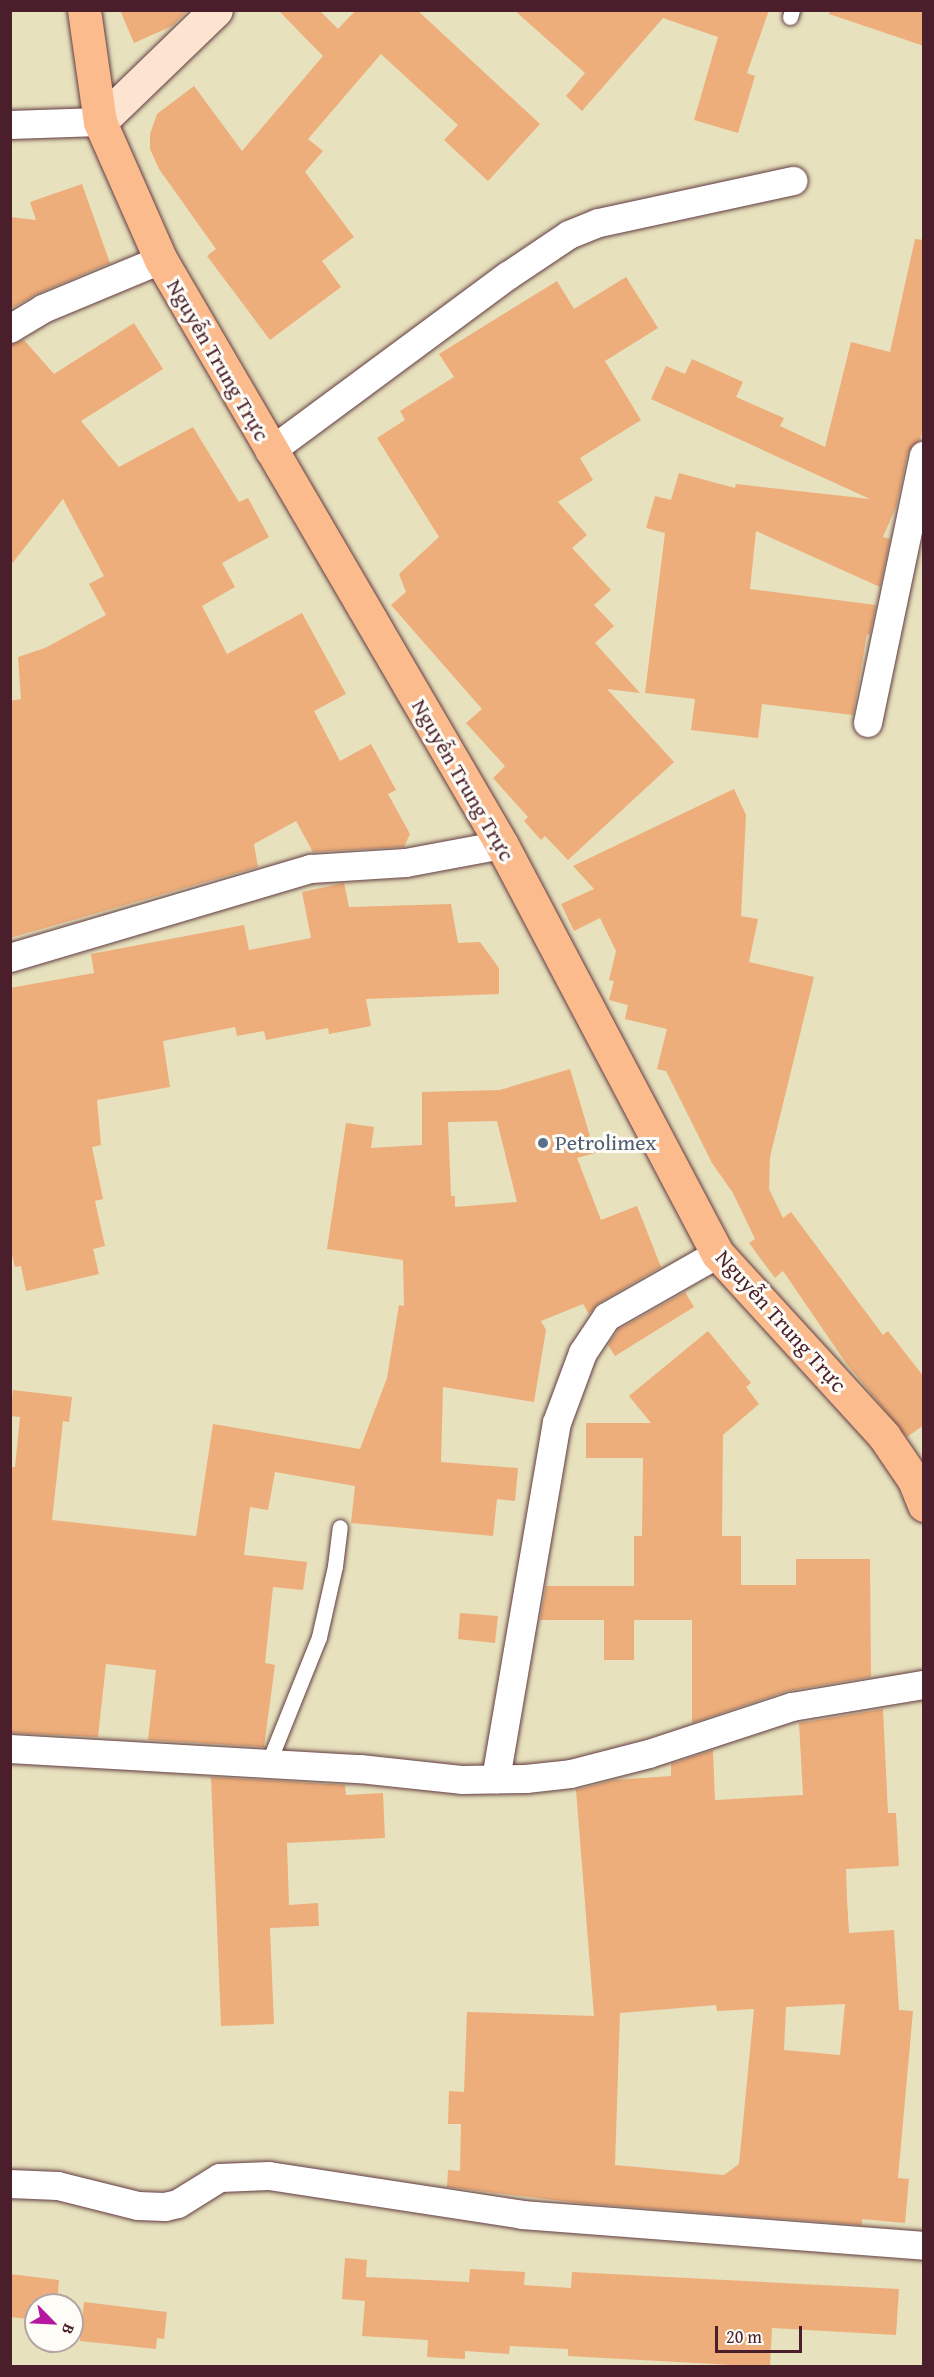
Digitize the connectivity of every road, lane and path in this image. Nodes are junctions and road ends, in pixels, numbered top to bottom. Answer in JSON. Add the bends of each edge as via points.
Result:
{"nodes":[{"id":1,"x":84,"y":10,"type":"edge"},
{"id":2,"x":216,"y":10,"type":"edge"},
{"id":3,"x":100,"y":122,"type":"junction"},
{"id":4,"x":10,"y":124,"type":"edge"},
{"id":5,"x":794,"y":181,"type":"dead end"},
{"id":6,"x":161,"y":260,"type":"junction"},
{"id":7,"x":10,"y":330,"type":"edge"},
{"id":8,"x":270,"y":452,"type":"junction"},
{"id":9,"x":924,"y":456,"type":"edge"},
{"id":10,"x":868,"y":723,"type":"dead end"},
{"id":11,"x":502,"y":845,"type":"junction"},
{"id":12,"x":10,"y":958,"type":"edge"},
{"id":13,"x":718,"y":1254,"type":"junction"},
{"id":14,"x":924,"y":1505,"type":"edge"},
{"id":15,"x":340,"y":1527,"type":"dead end"},
{"id":16,"x":924,"y":1685,"type":"edge"},
{"id":17,"x":10,"y":1749,"type":"edge"},
{"id":18,"x":268,"y":1764,"type":"junction"},
{"id":19,"x":496,"y":1779,"type":"junction"},
{"id":20,"x":10,"y":2184,"type":"edge"},
{"id":21,"x":924,"y":2246,"type":"edge"}],
"edges":[{"from":1,"to":3,"type":"main road","name":"Nguyễn Trung Trực"},
{"from":2,"to":3,"type":"street"},
{"from":3,"to":4,"type":"street"},
{"from":3,"to":6,"type":"main road","name":"Nguyễn Trung Trực"},
{"from":5,"to":8,"type":"street","via":[[599,223],[569,235]]},
{"from":6,"to":7,"type":"street","via":[[43,309]]},
{"from":6,"to":8,"type":"main road","name":"Nguyễn Trung Trực"},
{"from":8,"to":11,"type":"main road","name":"Nguyễn Trung Trực"},
{"from":9,"to":10,"type":"street"},
{"from":11,"to":12,"type":"street","via":[[406,863],[311,869]]},
{"from":11,"to":13,"type":"main road","name":"Nguyễn Trung Trực"},
{"from":13,"to":14,"type":"main road","name":"Nguyễn Trung Trực","via":[[884,1436],[914,1480]]},
{"from":13,"to":19,"type":"street","via":[[607,1317],[583,1353],[557,1423]]},
{"from":15,"to":18,"type":"lane","via":[[319,1637]]},
{"from":16,"to":19,"type":"street","via":[[792,1707],[649,1754],[571,1774]]},
{"from":17,"to":18,"type":"street"},
{"from":18,"to":19,"type":"street"},
{"from":20,"to":21,"type":"street","via":[[58,2186],[138,2206],[165,2207],[178,2204],[220,2178],[269,2176],[524,2215]]}]}
